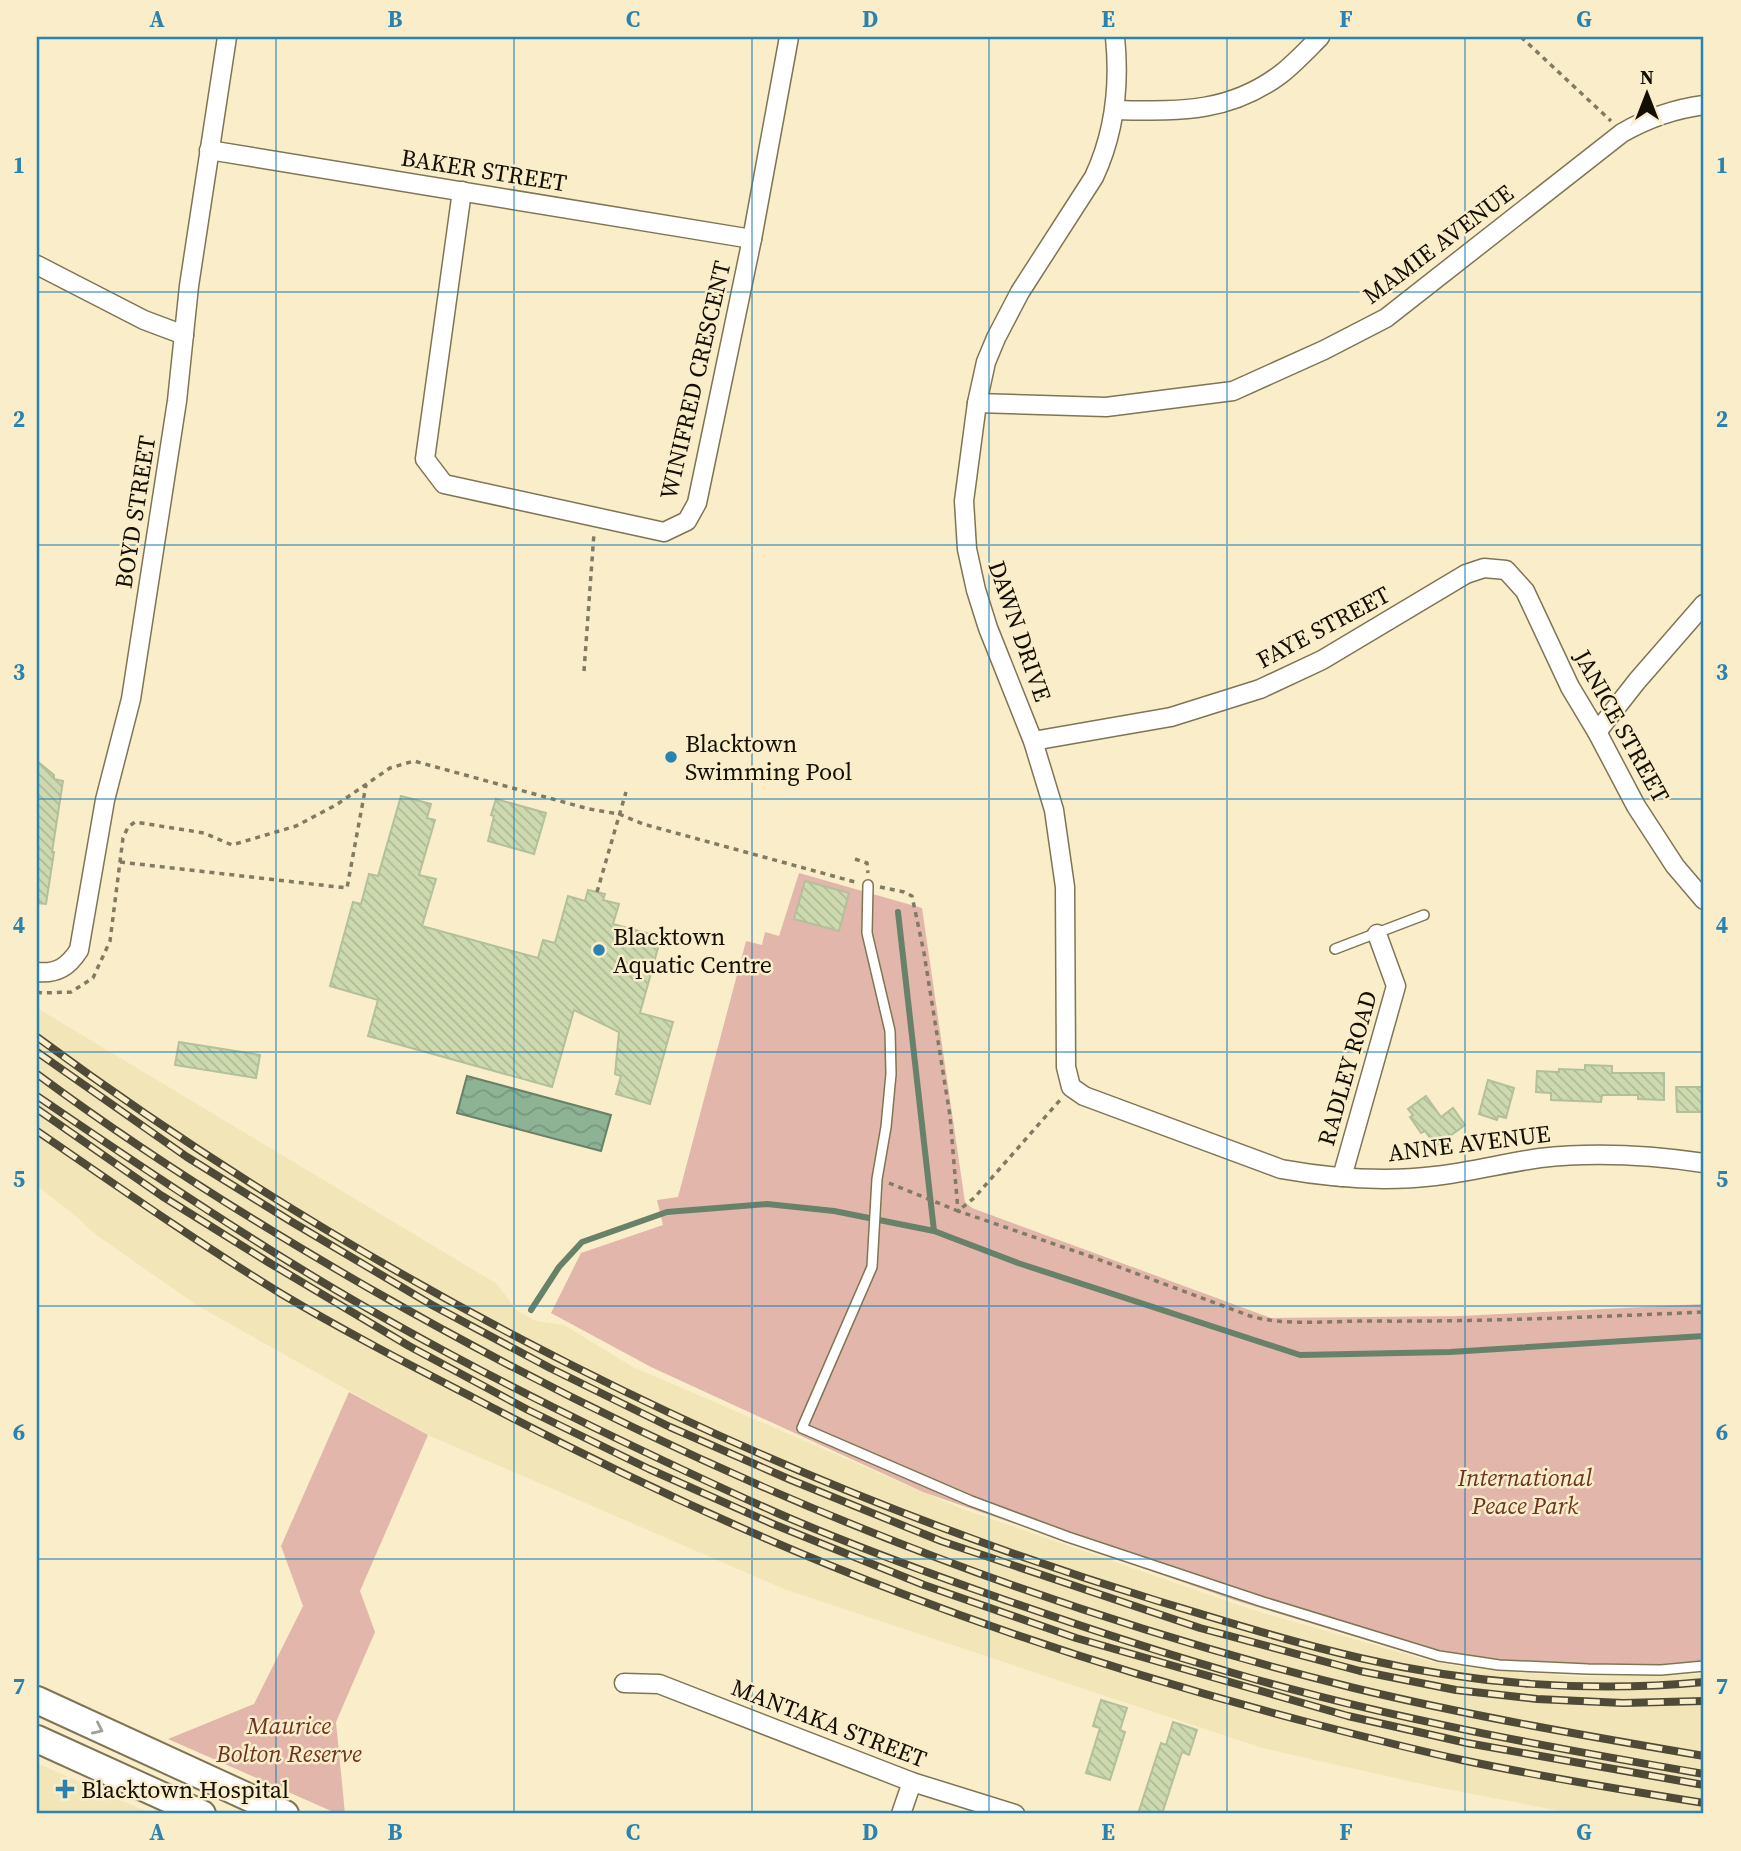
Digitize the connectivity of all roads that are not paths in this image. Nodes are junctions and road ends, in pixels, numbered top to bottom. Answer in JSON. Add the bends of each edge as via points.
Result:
{"nodes":[{"id":1,"x":227,"y":37,"type":"edge"},
{"id":2,"x":789,"y":37,"type":"edge"},
{"id":3,"x":1115,"y":37,"type":"edge"},
{"id":4,"x":1320,"y":37,"type":"edge"},
{"id":5,"x":1704,"y":105,"type":"edge"},
{"id":6,"x":1115,"y":110,"type":"junction"},
{"id":7,"x":209,"y":150,"type":"junction"},
{"id":8,"x":462,"y":191,"type":"junction"},
{"id":9,"x":752,"y":239,"type":"junction"},
{"id":10,"x":37,"y":265,"type":"edge"},
{"id":11,"x":184,"y":335,"type":"junction"},
{"id":12,"x":977,"y":402,"type":"junction"},
{"id":13,"x":1506,"y":570,"type":"joint"},
{"id":14,"x":1704,"y":604,"type":"edge"},
{"id":15,"x":1597,"y":732,"type":"junction"},
{"id":16,"x":1033,"y":741,"type":"junction"},
{"id":17,"x":868,"y":885,"type":"road end"},
{"id":18,"x":1704,"y":900,"type":"edge"},
{"id":19,"x":1424,"y":915,"type":"dead end"},
{"id":20,"x":1377,"y":934,"type":"junction"},
{"id":21,"x":1335,"y":949,"type":"dead end"},
{"id":22,"x":42,"y":972,"type":"edge"},
{"id":23,"x":1078,"y":1092,"type":"joint"},
{"id":24,"x":1704,"y":1163,"type":"edge"},
{"id":25,"x":1342,"y":1177,"type":"junction"},
{"id":26,"x":1704,"y":1666,"type":"edge"},
{"id":27,"x":624,"y":1683,"type":"dead end"},
{"id":28,"x":37,"y":1699,"type":"edge"},
{"id":29,"x":37,"y":1740,"type":"edge"},
{"id":30,"x":912,"y":1782,"type":"junction"},
{"id":31,"x":202,"y":1814,"type":"edge"},
{"id":32,"x":285,"y":1814,"type":"edge"},
{"id":33,"x":901,"y":1814,"type":"edge"},
{"id":34,"x":1015,"y":1814,"type":"edge"}],
"edges":[{"from":1,"to":7,"type":"street","name":"BOYD STREET"},
{"from":2,"to":9,"type":"street","name":"WINIFRED CRESCENT"},
{"from":3,"to":6,"type":"street","name":"DAWN DRIVE"},
{"from":4,"to":6,"type":"street","via":[[1268,83],[1219,105],[1194,110]]},
{"from":5,"to":12,"type":"street","name":"MAMIE AVENUE","via":[[1670,111],[1622,133],[1386,318],[1233,391],[1106,407]]},
{"from":6,"to":12,"type":"street","name":"DAWN DRIVE","via":[[1094,177],[1004,321],[986,362]]},
{"from":7,"to":8,"type":"street","name":"BAKER STREET"},
{"from":7,"to":11,"type":"street","name":"BOYD STREET"},
{"from":8,"to":9,"type":"street","name":"BAKER STREET"},
{"from":8,"to":9,"type":"street","name":"WINIFRED CRESCENT","via":[[425,459],[444,484],[664,532],[687,521],[697,503]]},
{"from":10,"to":11,"type":"street","via":[[144,320]]},
{"from":11,"to":22,"type":"street","name":"BOYD STREET","via":[[131,699],[105,800],[79,950],[62,969]]},
{"from":12,"to":16,"type":"street","name":"DAWN DRIVE","via":[[964,501],[967,549],[988,628]]},
{"from":13,"to":15,"type":"street","name":"JANICE STREET","via":[[1525,591],[1570,687]]},
{"from":13,"to":16,"type":"street","name":"FAYE STREET","via":[[1484,568],[1466,573],[1322,660],[1260,689],[1171,717]]},
{"from":14,"to":15,"type":"street"},
{"from":15,"to":18,"type":"street","name":"JANICE STREET","via":[[1636,806],[1675,866]]},
{"from":16,"to":23,"type":"street","name":"DAWN DRIVE","via":[[1054,810],[1065,887],[1066,1067]]},
{"from":17,"to":26,"type":"lane","via":[[867,933],[890,1031],[891,1073],[877,1179],[872,1267],[802,1428],[1068,1537],[1439,1656],[1499,1665],[1588,1669]]},
{"from":19,"to":20,"type":"lane"},
{"from":20,"to":21,"type":"lane"},
{"from":20,"to":25,"type":"street","name":"RADLEY ROAD","via":[[1395,986]]},
{"from":23,"to":25,"type":"street","name":"ANNE AVENUE","via":[[1281,1169]]},
{"from":24,"to":25,"type":"street","name":"ANNE AVENUE","via":[[1583,1155],[1433,1177]]},
{"from":27,"to":30,"type":"street","name":"MANTAKA STREET","via":[[659,1684]]},
{"from":28,"to":32,"type":"main road","one_way":true,"via":[[249,1803]]},
{"from":29,"to":31,"type":"main road"},
{"from":30,"to":33,"type":"street"},
{"from":30,"to":34,"type":"street","name":"MANTAKA STREET"}]}
